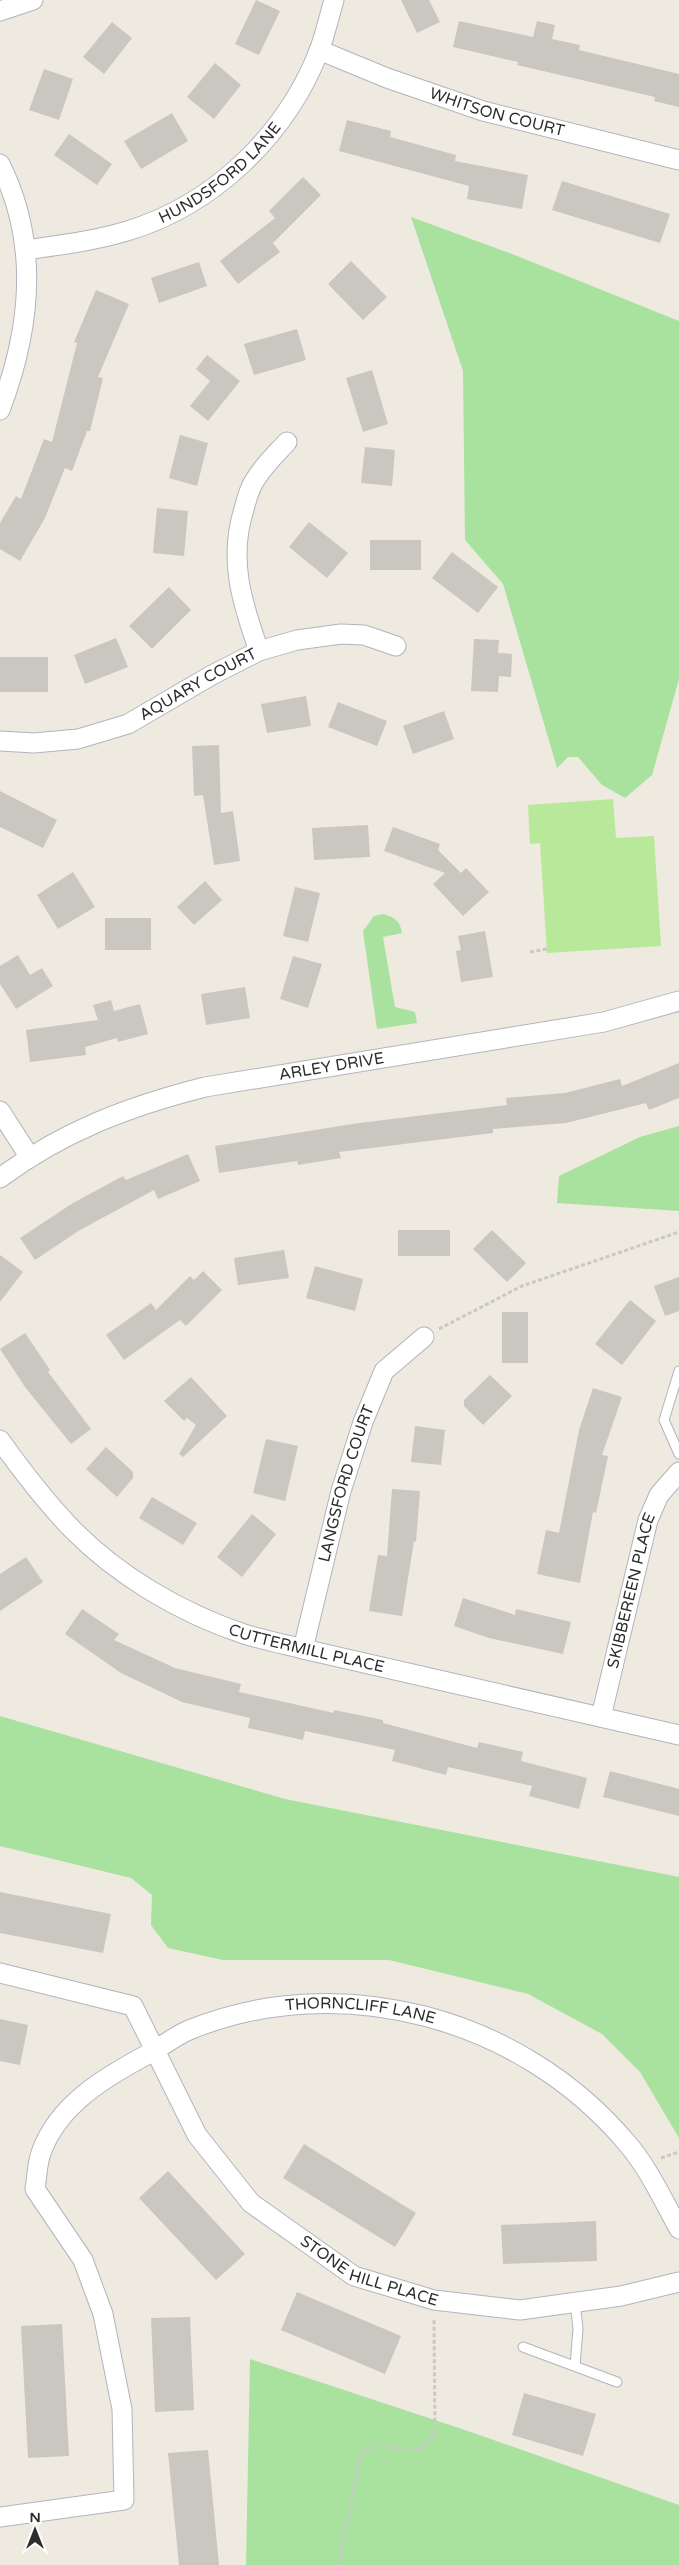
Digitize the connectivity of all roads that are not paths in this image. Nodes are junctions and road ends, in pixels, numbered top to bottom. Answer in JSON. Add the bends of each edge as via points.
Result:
{"nodes":[{"id":1,"x":32,"y":0,"type":"edge"},
{"id":2,"x":334,"y":0,"type":"edge"},
{"id":3,"x":0,"y":11,"type":"edge"},
{"id":4,"x":319,"y":50,"type":"junction"},
{"id":5,"x":679,"y":160,"type":"edge"},
{"id":6,"x":0,"y":164,"type":"edge"},
{"id":7,"x":26,"y":250,"type":"junction"},
{"id":8,"x":0,"y":410,"type":"edge"},
{"id":9,"x":287,"y":442,"type":"dead end"},
{"id":10,"x":396,"y":646,"type":"dead end"},
{"id":11,"x":259,"y":651,"type":"junction"},
{"id":12,"x":0,"y":741,"type":"edge"},
{"id":13,"x":679,"y":1001,"type":"edge"},
{"id":14,"x":0,"y":1110,"type":"edge"},
{"id":15,"x":29,"y":1156,"type":"junction"},
{"id":16,"x":0,"y":1178,"type":"edge"},
{"id":17,"x":424,"y":1337,"type":"road end"},
{"id":18,"x":679,"y":1371,"type":"edge"},
{"id":19,"x":0,"y":1440,"type":"edge"},
{"id":20,"x":679,"y":1454,"type":"edge"},
{"id":21,"x":679,"y":1472,"type":"edge"},
{"id":22,"x":303,"y":1649,"type":"junction"},
{"id":23,"x":602,"y":1717,"type":"junction"},
{"id":24,"x":679,"y":1735,"type":"edge"},
{"id":25,"x":0,"y":1973,"type":"edge"},
{"id":26,"x":154,"y":2051,"type":"junction"},
{"id":27,"x":679,"y":2229,"type":"edge"},
{"id":28,"x":679,"y":2282,"type":"edge"},
{"id":29,"x":575,"y":2302,"type":"junction"},
{"id":30,"x":523,"y":2348,"type":"dead end"},
{"id":31,"x":575,"y":2366,"type":"junction"},
{"id":32,"x":617,"y":2382,"type":"dead end"},
{"id":33,"x":0,"y":2517,"type":"edge"}],
"edges":[{"from":1,"to":3,"type":"street"},
{"from":2,"to":4,"type":"street","name":"HUNDSFORD LANE"},
{"from":4,"to":5,"type":"street","name":"WHITSON COURT","via":[[386,78],[483,111]]},
{"from":4,"to":7,"type":"street","name":"HUNDSFORD LANE","via":[[291,106],[269,136],[202,196],[128,231]]},
{"from":6,"to":7,"type":"street","via":[[17,204]]},
{"from":7,"to":8,"type":"street","via":[[28,298],[23,334]]},
{"from":9,"to":11,"type":"street","via":[[250,488],[237,535],[239,587]]},
{"from":10,"to":11,"type":"street","name":"AQUARY COURT","via":[[364,635],[341,634],[297,640]]},
{"from":11,"to":12,"type":"street","name":"AQUARY COURT","via":[[128,724],[78,739],[34,743]]},
{"from":13,"to":15,"type":"street","name":"ARLEY DRIVE","via":[[604,1022],[189,1091],[100,1120]]},
{"from":14,"to":15,"type":"street"},
{"from":15,"to":16,"type":"street","name":"ARLEY DRIVE"},
{"from":17,"to":22,"type":"street","name":"LANGSFORD COURT","via":[[384,1371],[363,1422],[341,1491]]},
{"from":18,"to":20,"type":"lane","via":[[664,1420]]},
{"from":19,"to":22,"type":"street","name":"CUTTERMILL PLACE","via":[[72,1529],[124,1573],[200,1616],[243,1634]]},
{"from":21,"to":23,"type":"street","name":"SKIBBEREEN PLACE","via":[[658,1495],[648,1520]]},
{"from":22,"to":23,"type":"street","name":"CUTTERMILL PLACE"},
{"from":23,"to":24,"type":"street","name":"CUTTERMILL PLACE"},
{"from":25,"to":26,"type":"street","name":"STONE HILL PLACE","via":[[133,2006]]},
{"from":26,"to":27,"type":"street","name":"THORNCLIFF LANE","via":[[188,2031],[225,2018],[297,2005],[370,2006],[449,2022],[518,2052],[579,2094],[643,2164]]},
{"from":26,"to":29,"type":"street","name":"STONE HILL PLACE","via":[[197,2135],[252,2203],[354,2276],[434,2300],[520,2310]]},
{"from":26,"to":33,"type":"street","name":"THORNCLIFF LANE","via":[[113,2072],[55,2123],[40,2155],[35,2189],[83,2260],[103,2314],[122,2409],[124,2500]]},
{"from":28,"to":29,"type":"street","name":"STONE HILL PLACE","via":[[620,2296]]},
{"from":29,"to":31,"type":"lane","via":[[578,2328]]},
{"from":30,"to":31,"type":"lane"},
{"from":31,"to":32,"type":"lane"}]}
